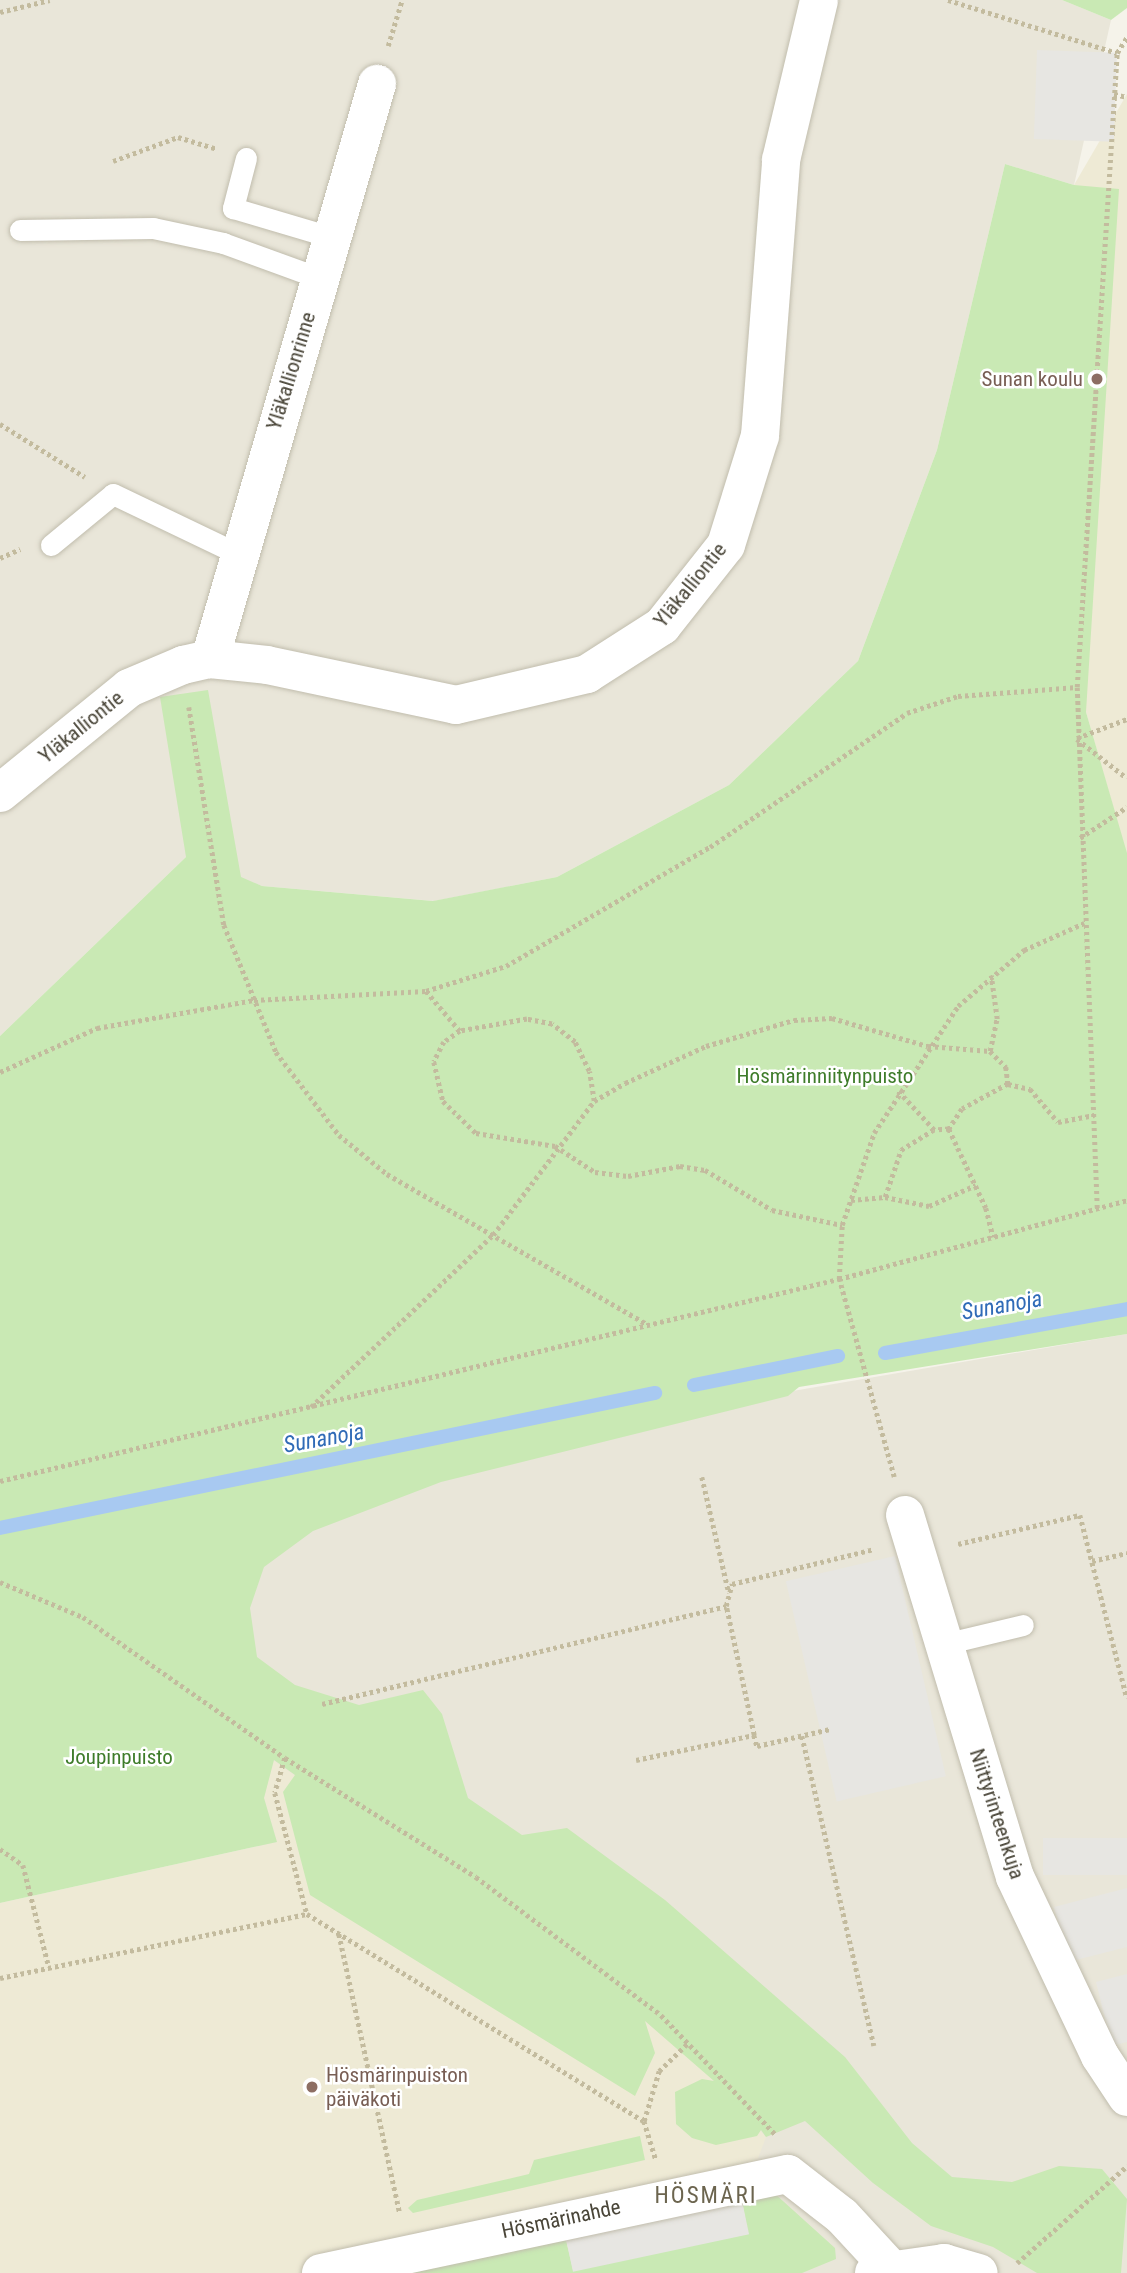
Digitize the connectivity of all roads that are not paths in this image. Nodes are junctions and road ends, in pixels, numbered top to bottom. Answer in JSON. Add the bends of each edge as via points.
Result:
{"nodes":[{"id":1,"x":819,"y":0,"type":"edge"},
{"id":2,"x":377,"y":84,"type":"dead end"},
{"id":3,"x":246,"y":158,"type":"road end"},
{"id":4,"x":20,"y":230,"type":"dead end"},
{"id":5,"x":331,"y":237,"type":"junction"},
{"id":6,"x":319,"y":278,"type":"junction"},
{"id":7,"x":51,"y":545,"type":"dead end"},
{"id":8,"x":236,"y":553,"type":"junction"},
{"id":9,"x":196,"y":662,"type":"junction"},
{"id":10,"x":0,"y":793,"type":"edge"},
{"id":11,"x":911,"y":1536,"type":"road end"},
{"id":12,"x":1023,"y":1625,"type":"dead end"},
{"id":13,"x":944,"y":1643,"type":"junction"},
{"id":14,"x":1127,"y":2097,"type":"edge"},
{"id":15,"x":883,"y":2271,"type":"edge"},
{"id":16,"x":994,"y":2271,"type":"edge"},
{"id":17,"x":321,"y":2273,"type":"edge"}],
"edges":[{"from":1,"to":9,"type":"street","name":"Yläkalliontie","via":[[781,160],[760,436],[726,545],[662,626],[587,674],[456,705]]},
{"from":2,"to":5,"type":"street","name":"Yläkallionrinne"},
{"from":3,"to":5,"type":"lane","via":[[233,208]]},
{"from":4,"to":6,"type":"lane","via":[[153,228],[223,243]]},
{"from":5,"to":6,"type":"street","name":"Yläkallionrinne"},
{"from":6,"to":8,"type":"street","name":"Yläkallionrinne"},
{"from":7,"to":8,"type":"lane","via":[[113,494]]},
{"from":8,"to":9,"type":"street","name":"Yläkallionrinne"},
{"from":9,"to":10,"type":"street","name":"Yläkalliontie","via":[[129,688]]},
{"from":11,"to":13,"type":"street","name":"Niittyrinteenkuja"},
{"from":12,"to":13,"type":"lane"},
{"from":13,"to":14,"type":"street","name":"Niittyrinteenkuja","via":[[1015,1877],[1100,2056]]},
{"from":15,"to":16,"type":"street","via":[[944,2263]]},
{"from":15,"to":17,"type":"street","name":"Hösmärinahde","via":[[842,2216],[788,2174]]}]}
